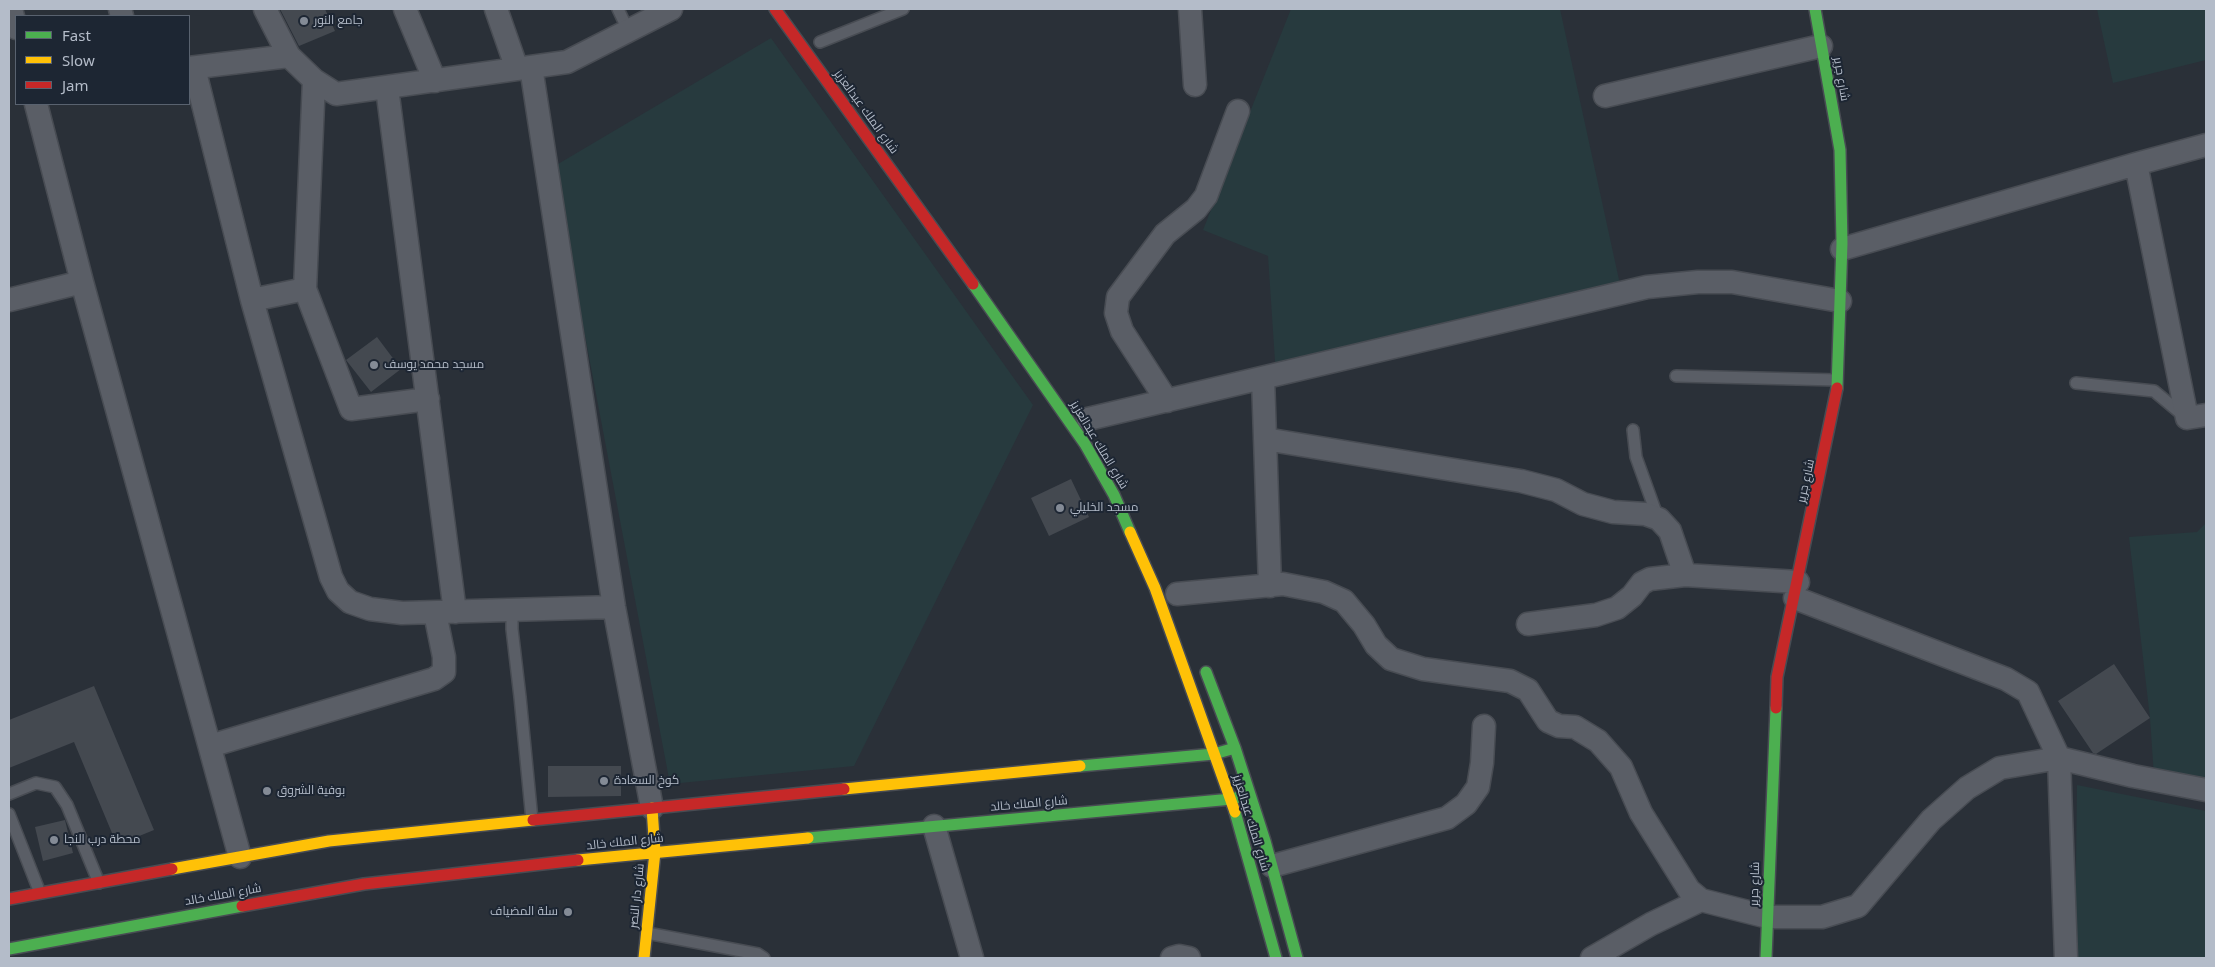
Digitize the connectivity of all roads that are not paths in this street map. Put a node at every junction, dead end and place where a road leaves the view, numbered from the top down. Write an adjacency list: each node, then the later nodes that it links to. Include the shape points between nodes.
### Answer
1 (11, 9): 11 (street)
2 (265, 9): 15 (street)
3 (405, 9): 19 (street)
4 (496, 9): 17 (street)
5 (618, 9): 12 (lane)
6 (671, 9): 12 (street)
7 (775, 9): 56 (street, شارع الملك عبدالعزيز, via 1085,444 1114,495 1155,588)
8 (903, 9): 13 (lane)
9 (1190, 9): 20 (street)
10 (1815, 9): 14 (street, شارع جرير)
11 (15, 24)
12 (628, 30): 17 (street, via 567,62)
13 (820, 42)
14 (1821, 46): 22 (street); 27 (street, شارع جرير, via 1840,150)
15 (289, 56): 16 (street); 18 (street)
16 (191, 68): 31 (street)
17 (524, 68): 19 (street); 48 (street)
18 (314, 80): 21 (street, via 336,94); 29 (street)
19 (435, 81): 21 (street)
20 (1195, 85)
21 (387, 88): 37 (street)
22 (1605, 96)
23 (36, 105): 28 (street)
24 (1238, 111): 38 (street, via 1206,196 1196,209 1165,234 1118,297 1116,314 1122,332)
25 (2206, 146): 26 (street)
26 (2136, 164): 27 (street); 39 (street)
27 (1842, 250): 32 (street, شارع جرير)
28 (82, 282): 30 (street); 54 (street)
29 (305, 289): 31 (street); 37 (street, via 352,409)
30 (9, 300)
31 (252, 300): 50 (street, via 331,577 338,591 350,602 370,609 402,613)
32 (1840, 300): 34 (street, via 1732,282 1647,287); 35 (street, شارع جرير)
33 (1676, 376): 35 (lane)
34 (1263, 378): 38 (street); 42 (street)
35 (1837, 380): 46 (street, شارع جرير, via 1832,423)
36 (2076, 383): 39 (lane, via 2154,391)
37 (428, 399): 50 (street)
38 (1167, 400): 40 (street)
39 (2197, 417)
40 (1089, 419)
41 (1634, 430): 43 (lane, via 1636,457)
42 (1265, 439): 43 (street, via 1522,481 1556,490 1583,504); 45 (street)
43 (1659, 519): 44 (street, via 1670,531)
44 (1685, 575): 46 (street); 51 (street, via 1650,579 1617,608 1596,615)
45 (1270, 586): 47 (street); 72 (street, via 1283,584 1324,592 1344,601 1376,645 1391,659 1424,670 1510,681 1528,690 1548,721 1575,728 1598,741 1621,767 1641,813 1689,890)
46 (1797, 590): 57 (street, via 2006,679 2028,692); 73 (street, شارع جرير, via 1777,677)
47 (1177, 593)
48 (614, 607): 49 (street); 62 (street)
49 (512, 611): 50 (street); 64 (lane)
50 (445, 612): 54 (street, via 444,672 434,679)
51 (1528, 624)
52 (1203, 665): 55 (street, شارع الملك عبدالعزيز)
53 (1484, 726): 68 (street, via 1478,787 1466,804 1448,818)
54 (210, 746): 67 (street)
55 (1235, 748): 56 (street); 60 (street, شارع الملك عبدالعزيز)
56 (1214, 754): 61 (street, شارع الملك عبدالعزيز); 62 (street)
57 (2059, 758): 58 (street); 73 (street, via 2000,768 1967,788 1931,820 1858,906 1822,917); 86 (street)
58 (2206, 790)
59 (9, 794): 69 (lane, via 36,783 55,787 67,805)
60 (1249, 794): 61 (street, شارع الملك خالد); 68 (street, شارع الملك عبدالعزيز)
61 (1232, 799): 65 (street, شارع الملك خالد); 82 (street, شارع الملك عبدالعزيز)
62 (652, 808): 64 (street); 66 (street, شارع دار النصر)
63 (9, 814): 70 (lane)
64 (532, 820): 67 (street, via 329,841)
65 (934, 826): 66 (street, شارع الملك خالد); 79 (street)
66 (655, 852): 74 (street, شارع دار النصر); 75 (street, شارع الملك خالد, via 364,884)
67 (240, 857): 69 (street)
68 (1272, 866): 83 (street, شارع الملك عبدالعزيز)
69 (99, 883): 70 (street)
70 (40, 893): 71 (street)
71 (9, 899)
72 (1701, 900): 73 (street); 84 (street)
73 (1768, 917): 85 (street, شارع جرير)
74 (647, 933): 77 (street, شارع دار النصر); 78 (lane, via 758,954)
75 (9, 951): 76 (street)
76 (14, 958)
77 (644, 958)
78 (764, 958)
79 (972, 958)
80 (1172, 958): 81 (street)
81 (1189, 958)
82 (1276, 958)
83 (1297, 958)
84 (1592, 958)
85 (1766, 958)
86 (2066, 958)

